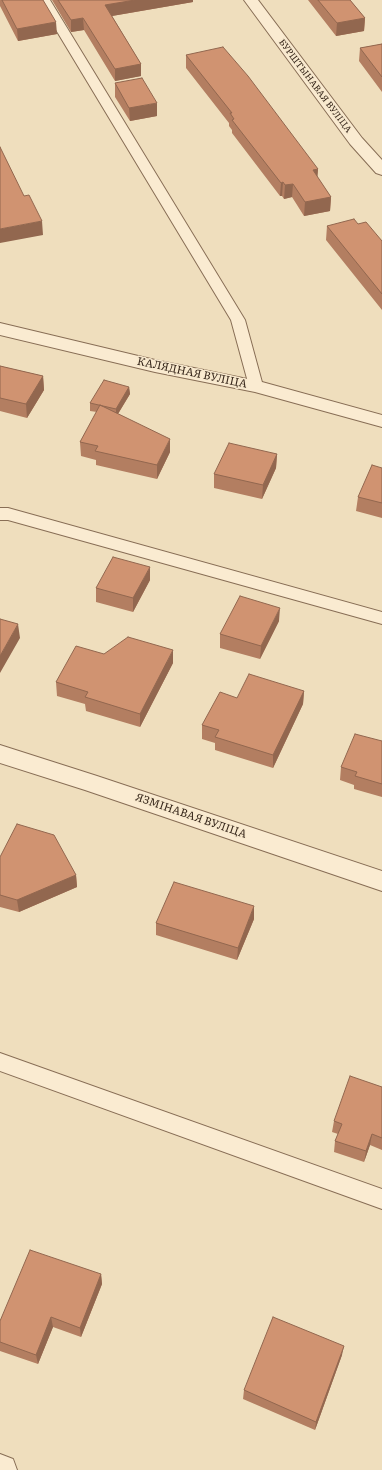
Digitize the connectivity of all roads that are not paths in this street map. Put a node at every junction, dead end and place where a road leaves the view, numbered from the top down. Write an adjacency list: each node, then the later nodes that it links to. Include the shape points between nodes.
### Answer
1 (44, 0): 5 (lane, via 238,320)
2 (251, 0): 3 (street, БУРШТЫНАВАЯ ВУЛІЦА, via 356,141)
3 (382, 170)
4 (0, 329): 5 (street, КАЛЯДНАЯ ВУЛІЦА, via 155,366)
5 (256, 386): 6 (street, КАЛЯДНАЯ ВУЛІЦА)
6 (382, 421)
7 (0, 514): 8 (lane, via 8,514)
8 (382, 618)
9 (0, 754): 10 (street, ЯЗМІНАВАЯ ВУЛІЦА)
10 (382, 881)
11 (0, 1062): 12 (lane)
12 (382, 1199)

